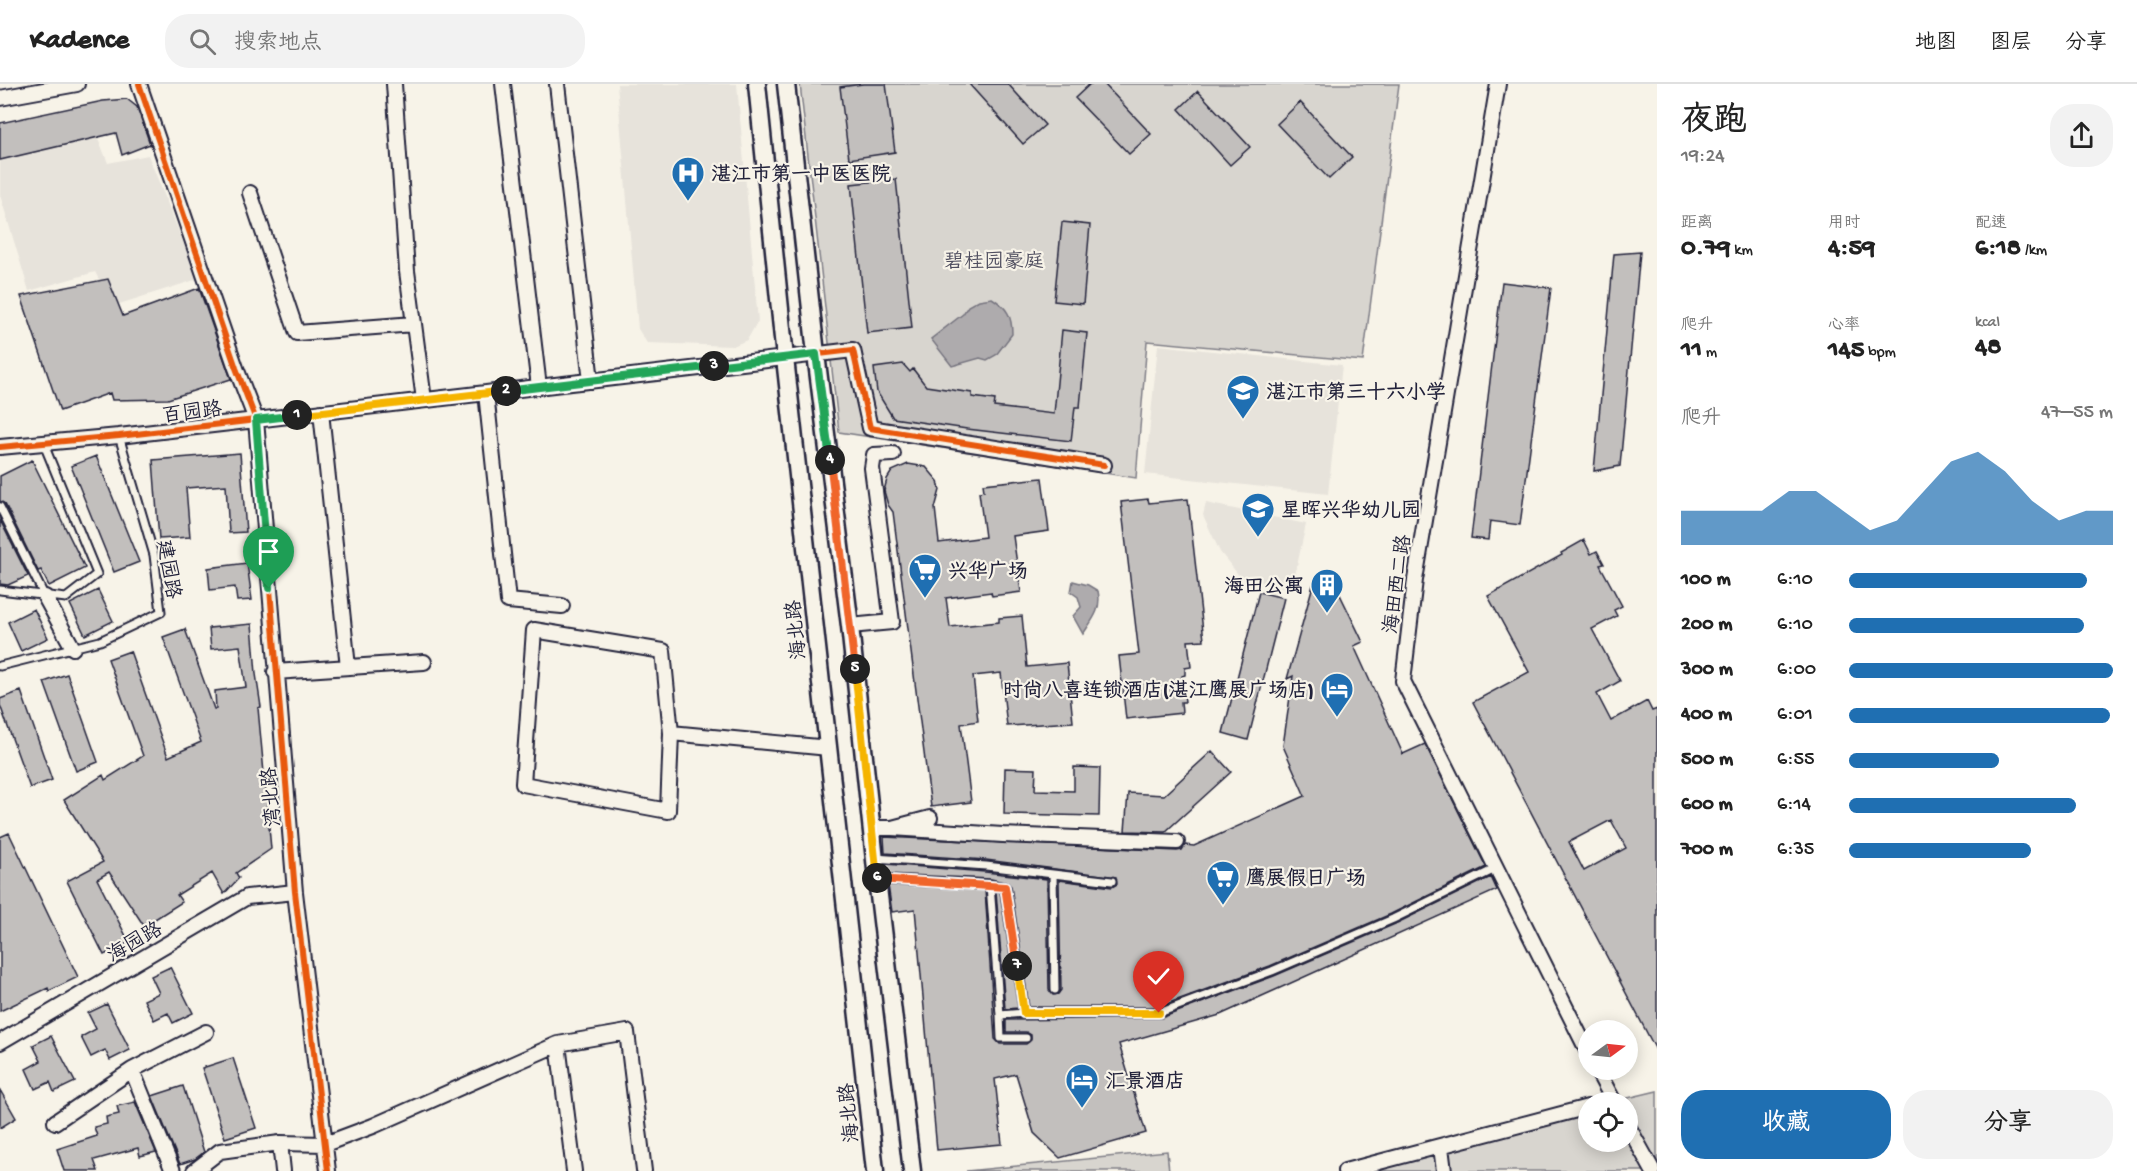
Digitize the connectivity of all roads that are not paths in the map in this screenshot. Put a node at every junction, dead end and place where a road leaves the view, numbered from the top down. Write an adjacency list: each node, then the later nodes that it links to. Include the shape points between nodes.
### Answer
1 (77, 84): 9 (street)
2 (139, 84): 20 (street, 湾北路)
3 (394, 84): 12 (street)
4 (503, 84): 16 (street)
5 (557, 84): 15 (street)
6 (757, 84): 14 (street, 海北路)
7 (786, 84): 13 (street)
8 (1498, 84): 43 (street, 海田西二路, via 1415,580 1403,681)
9 (39, 87): 10 (street)
10 (0, 99)
11 (250, 193): 12 (street, via 297,333)
12 (414, 324): 18 (street)
13 (816, 354): 14 (street, 百园路); 25 (street, 百园路, via 854,350 870,428); 30 (street)
14 (785, 358): 15 (street, 百园路); 37 (street, 海北路)
15 (591, 381): 16 (street, 百园路)
16 (539, 387): 17 (street, 百园路)
17 (486, 393): 18 (street, 百园路); 29 (street, via 508,601)
18 (424, 400): 19 (street, 百园路)
19 (321, 412): 20 (street, 百园路); 34 (street)
20 (256, 420): 21 (street, 百园路); 35 (street, 湾北路)
21 (119, 436): 22 (street, 百园路); 31 (lane, 建园路, via 154,555 161,612 99,642)
22 (43, 442): 23 (street, 百园路); 28 (lane, via 97,574 66,598)
23 (0, 447)
24 (893, 454): 30 (street, via 874,455 872,468 892,622)
25 (1104, 465)
26 (0, 507): 28 (lane)
27 (0, 590): 28 (lane)
28 (45, 597): 31 (street)
29 (562, 606)
30 (850, 626): 39 (street)
31 (73, 648): 33 (lane, 建园路)
32 (424, 662): 34 (street)
33 (0, 666)
34 (348, 667): 35 (street)
35 (275, 672): 48 (street, 湾北路)
36 (671, 733): 36 (street, via 663,651 534,630 523,784 668,811); 37 (street)
37 (829, 748): 70 (street, 海北路)
38 (930, 818): 40 (street)
39 (872, 828): 40 (street); 42 (street)
40 (892, 828): 41 (street)
41 (1177, 842)
42 (875, 858): 44 (lane); 45 (street)
43 (1497, 868): 50 (lane, via 1393,919 1272,971 1159,1013); 53 (street, 海田西二路)
44 (1053, 874): 46 (lane); 49 (lane)
45 (877, 879): 47 (lane); 71 (street)
46 (1112, 881)
47 (990, 885): 50 (lane, via 1005,887); 51 (lane)
48 (295, 892): 55 (street, 海园路, via 247,897); 61 (street, 湾北路)
49 (1055, 990)
50 (1024, 1013): 51 (lane)
51 (1000, 1015): 54 (lane, via 1001,1038)
52 (206, 1032): 57 (street)
53 (1578, 1032)
54 (1026, 1038)
55 (0, 1042)
56 (558, 1044): 61 (street); 68 (street); 69 (street, via 627,1032)
57 (132, 1070): 59 (street); 64 (street)
58 (1578, 1110): 63 (street)
59 (55, 1122)
60 (280, 1143): 61 (street); 65 (street, via 220,1151); 66 (street)
61 (325, 1144): 67 (street, 湾北路)
62 (1638, 1144): 74 (street)
63 (1441, 1147): 72 (street); 73 (street)
64 (173, 1171)
65 (194, 1171)
66 (283, 1171)
67 (328, 1171)
68 (574, 1171)
69 (644, 1171)
70 (875, 1171)
71 (912, 1171)
72 (1345, 1171)
73 (1444, 1171)
74 (1653, 1171)

